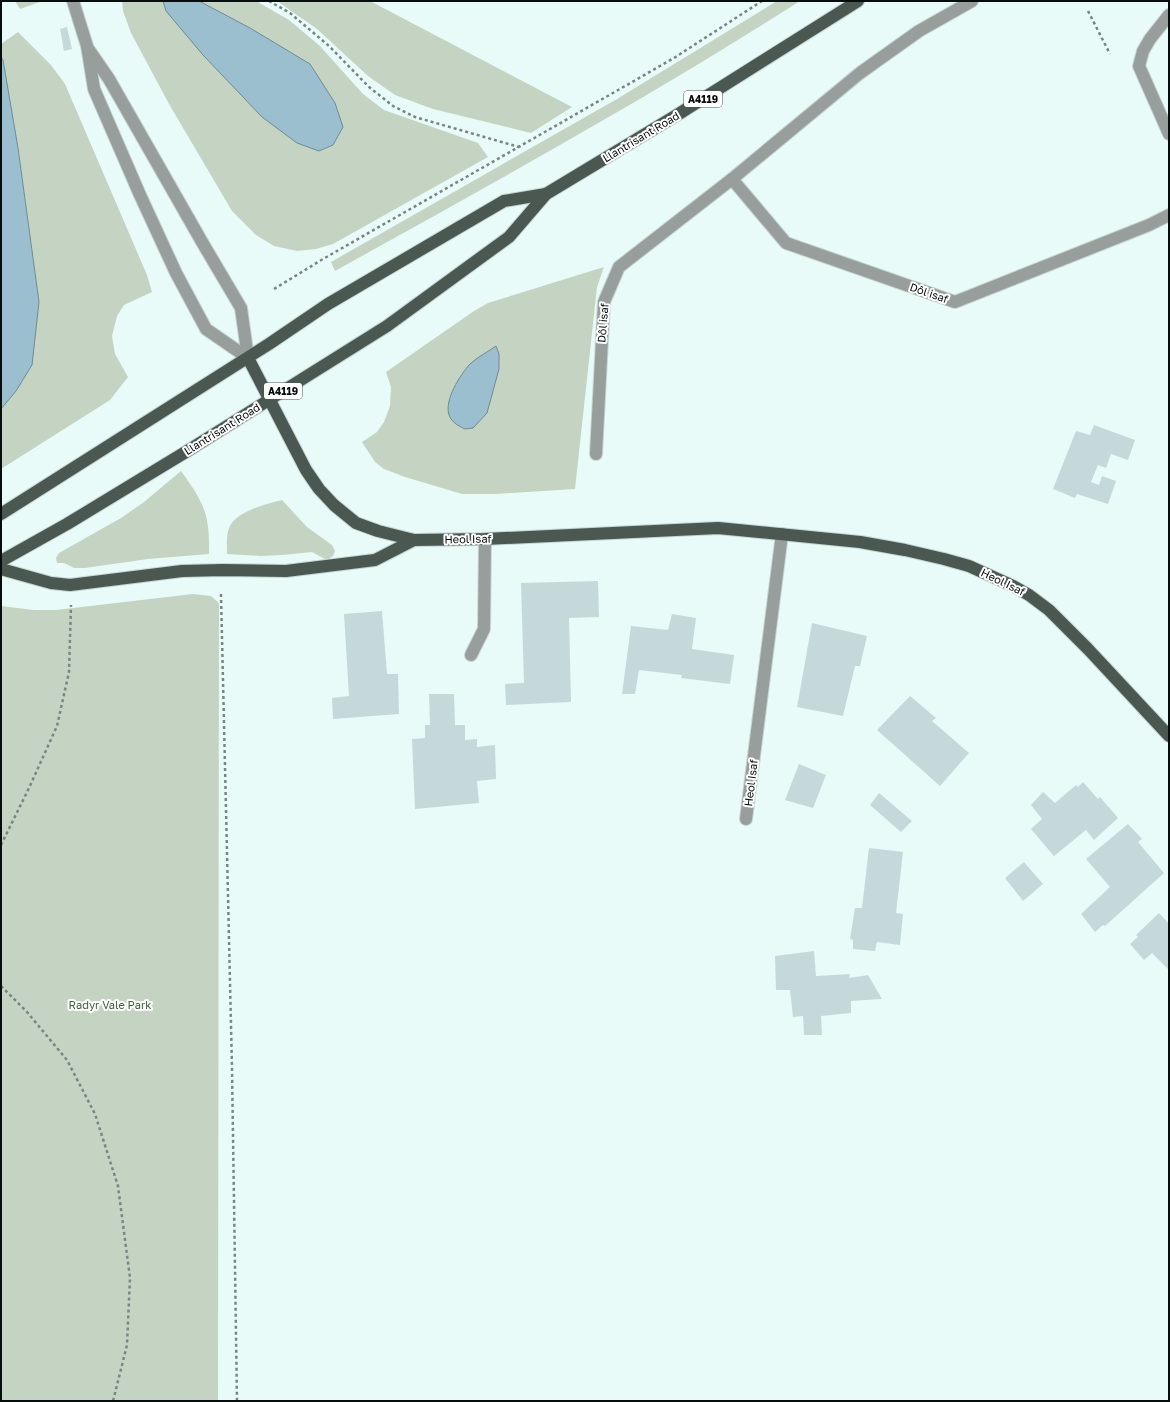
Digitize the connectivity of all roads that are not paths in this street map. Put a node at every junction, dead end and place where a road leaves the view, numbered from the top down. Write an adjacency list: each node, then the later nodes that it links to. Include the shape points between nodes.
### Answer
1 (73, 1): 5 (street)
2 (858, 1): 8 (main road, Llantrisant Road / A4119, via 677,116)
3 (972, 1): 7 (street, Dôl isaf, via 919,31 860,73)
4 (1169, 15): 6 (street, via 1146,45 1139,66)
5 (86, 46): 10 (street, via 109,79 241,308); 10 (street, via 94,89 176,273 206,329)
6 (1168, 127)
7 (732, 179): 9 (street, Dôl isaf, via 786,243 955,302); 12 (street, Dôl isaf, via 619,267 604,302)
8 (546, 194): 10 (main road, Llantrisant Road / A4119, via 504,202 328,304); 11 (main road, Llantrisant Road / A4119, via 509,237 387,326)
9 (1169, 215)
10 (248, 358): 11 (main road, Heol Isaf); 13 (main road, Llantrisant Road / A4119)
11 (269, 400): 16 (main road, Heol Isaf, via 306,470 334,506 356,523); 17 (main road, Llantrisant Road / A4119)
12 (596, 454)
13 (1, 514)
14 (782, 534): 15 (main road, Heol Isaf, via 718,528); 20 (main road, Heol Isaf, via 860,542 913,552 969,566 1013,586 1049,610 1070,630); 21 (street, Heol Isaf)
15 (485, 539): 16 (main road, Heol Isaf); 19 (street, via 484,629)
16 (414, 540): 18 (main road, via 376,560 286,571 182,572 70,585 51,583)
17 (1, 562)
18 (1, 569)
19 (471, 655)
20 (1169, 736)
21 (746, 819)

